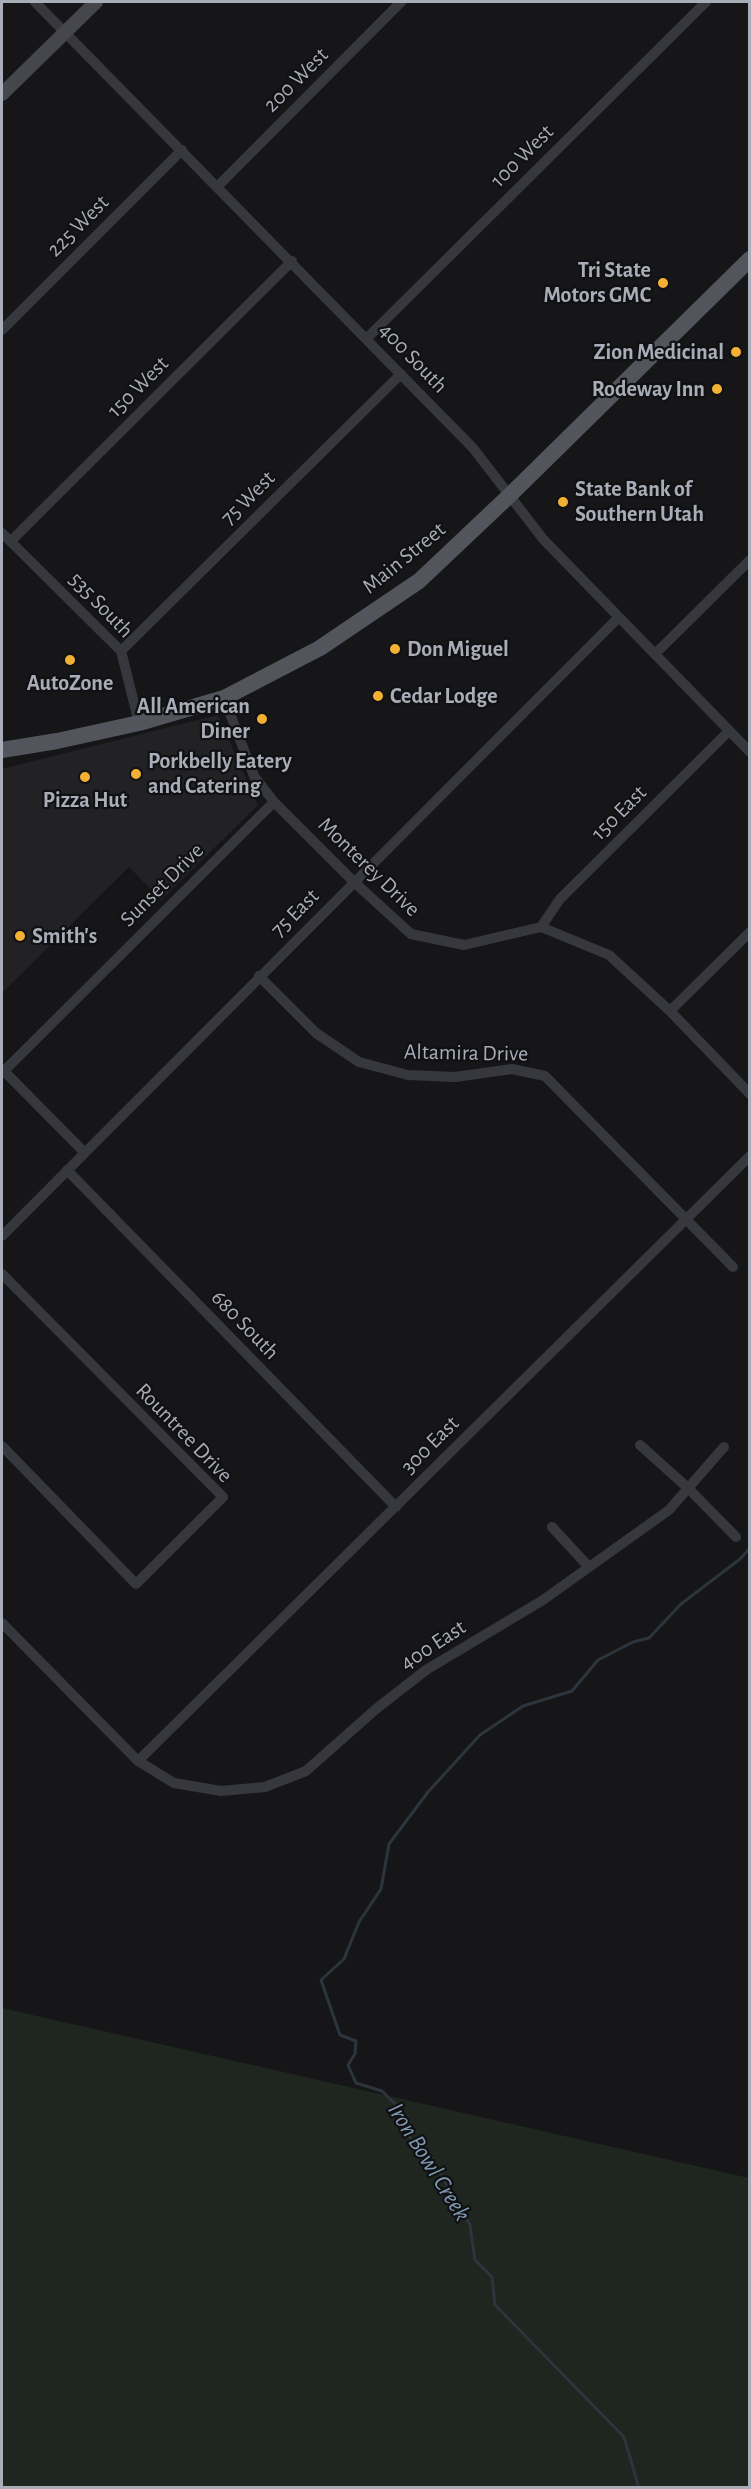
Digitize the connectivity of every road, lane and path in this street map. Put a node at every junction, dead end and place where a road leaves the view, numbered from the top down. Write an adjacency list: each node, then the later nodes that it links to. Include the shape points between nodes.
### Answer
1 (35, 2): 5 (street, 400 South)
2 (96, 2): 5 (street)
3 (401, 2): 8 (street, 200 West)
4 (706, 2): 12 (street, 100 West)
5 (65, 32): 6 (street); 7 (street, 400 South)
6 (2, 94)
7 (182, 150): 8 (street, 400 South); 11 (street, 225 West)
8 (218, 186): 10 (street, 400 South)
9 (750, 259): 14 (main road, Main Street)
10 (292, 261): 12 (street, 400 South); 16 (street, 150 West)
11 (2, 330)
12 (367, 338): 13 (street, 400 South)
13 (401, 374): 14 (street, 400 South, via 473,448); 19 (street, 75 West)
14 (510, 495): 18 (street, 400 South, via 543,538); 21 (main road, Main Street, via 419,581 320,648)
15 (2, 533): 16 (street, 535 South)
16 (11, 541): 19 (street, 535 South)
17 (750, 560): 20 (street)
18 (618, 618): 20 (street, 400 South); 27 (street, 75 East)
19 (121, 651): 22 (street, 535 South)
20 (655, 654): 23 (street, 400 South)
21 (224, 698): 22 (main road, Main Street); 26 (street, Monterey Drive, via 254,776)
22 (139, 723): 24 (main road, Main Street)
23 (729, 731): 25 (street, 400 South); 28 (street, 150 East, via 560,899)
24 (2, 750)
25 (750, 752)
26 (274, 802): 27 (street, Monterey Drive); 32 (street, Sunset Drive)
27 (354, 882): 28 (street, Monterey Drive, via 411,934 464,945); 30 (street, 75 East)
28 (541, 927): 31 (street, via 609,955)
29 (750, 932): 31 (street)
30 (259, 976): 34 (street, 75 East); 37 (street, Altamira Drive, via 316,1034 359,1062 408,1076 455,1077 512,1070 545,1076)
31 (670, 1011): 33 (street)
32 (3, 1072): 34 (street)
33 (750, 1094)
34 (84, 1152): 36 (street, 75 East)
35 (750, 1156): 37 (street, 300 East)
36 (67, 1170): 38 (street, 75 East); 45 (street, 680 South)
37 (686, 1218): 39 (street, Altamira Drive); 45 (street, 300 East)
38 (2, 1236)
39 (733, 1267)
40 (2, 1274): 42 (street, Rountree Drive, via 223,1497 136,1584)
41 (640, 1445): 44 (street)
42 (2, 1446)
43 (724, 1447): 44 (street, 400 East)
44 (688, 1488): 47 (street); 48 (street, 400 East, via 669,1510)
45 (396, 1507): 50 (street, 300 East)
46 (552, 1527): 48 (street)
47 (736, 1537)
48 (588, 1566): 50 (street, 400 East, via 543,1600 426,1670 306,1771 265,1787 221,1791 174,1783)
49 (2, 1623): 50 (street, 400 East)
50 (138, 1761)

